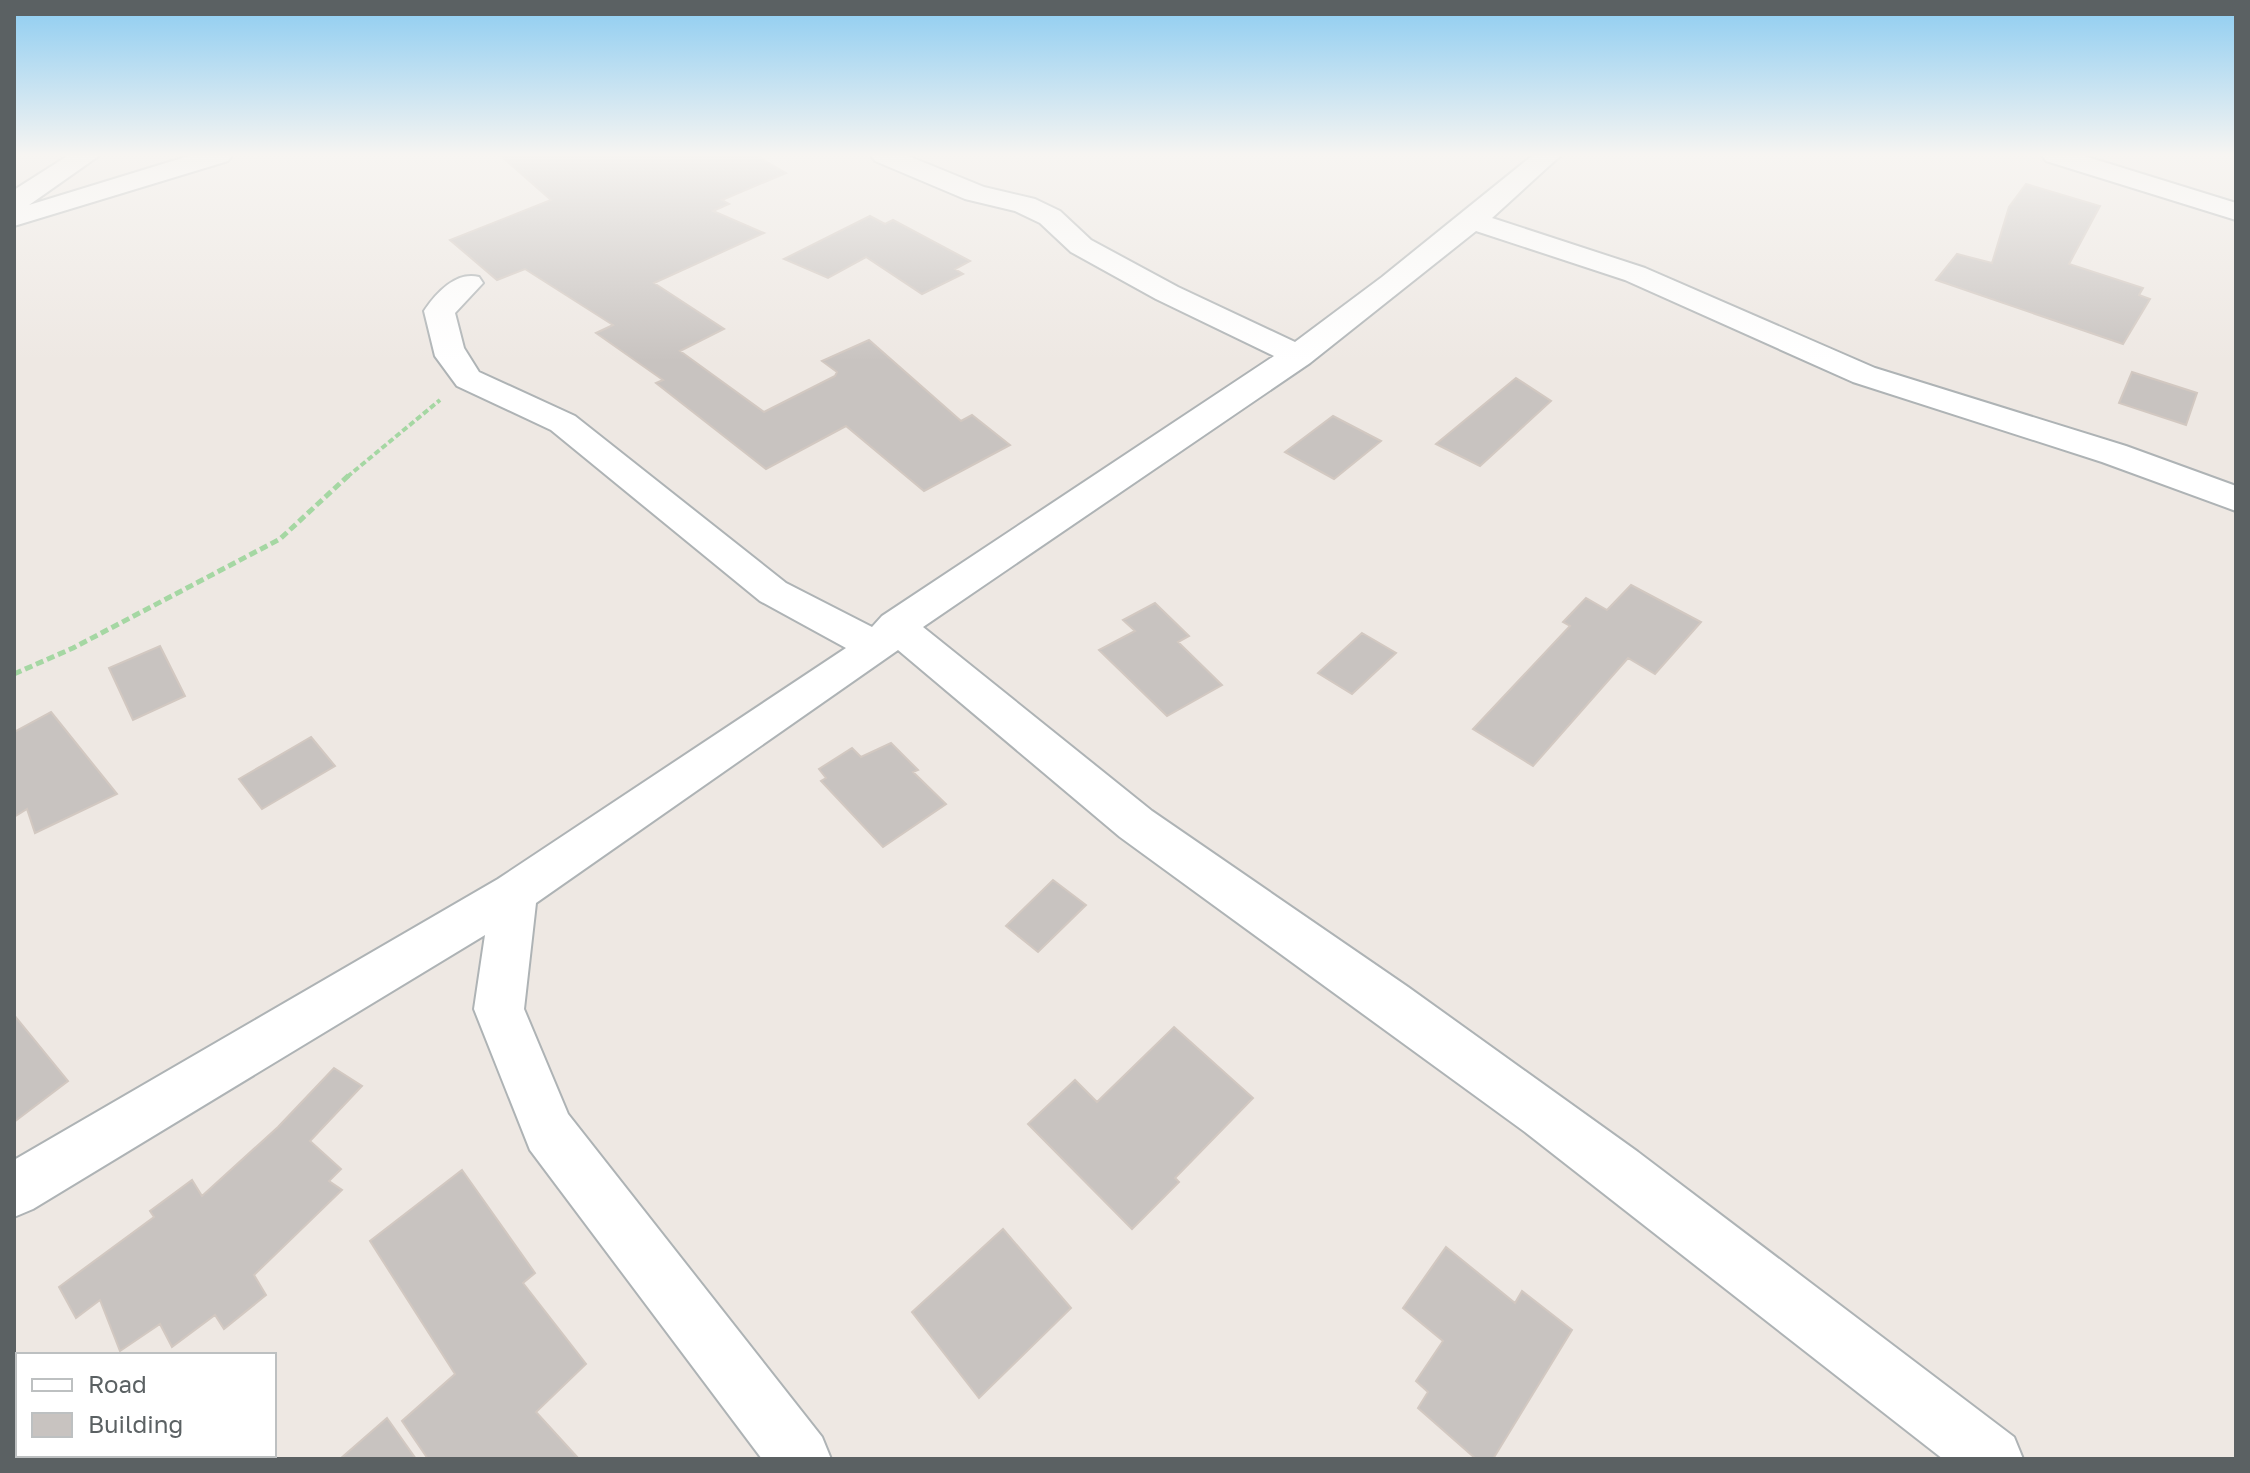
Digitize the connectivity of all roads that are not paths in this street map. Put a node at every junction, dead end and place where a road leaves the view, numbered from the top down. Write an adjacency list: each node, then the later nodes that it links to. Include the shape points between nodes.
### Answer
1 (1057, 224): 5 (street, via 1081,246 1130,273)
2 (1470, 224): 5 (street)
3 (1482, 224): 6 (street, via 1635,274 1864,375 2114,454)
4 (468, 283): 7 (street, via 439,311 446,346 468,379 563,423 773,592)
5 (1299, 356): 7 (street)
6 (2236, 499)
7 (886, 637): 8 (street); 11 (street, via 1140,827 1532,1106 1865,1356)
8 (514, 893): 9 (street); 10 (street, via 499,1009 549,1132)
9 (14, 1190)
10 (800, 1459)
11 (1992, 1459)

